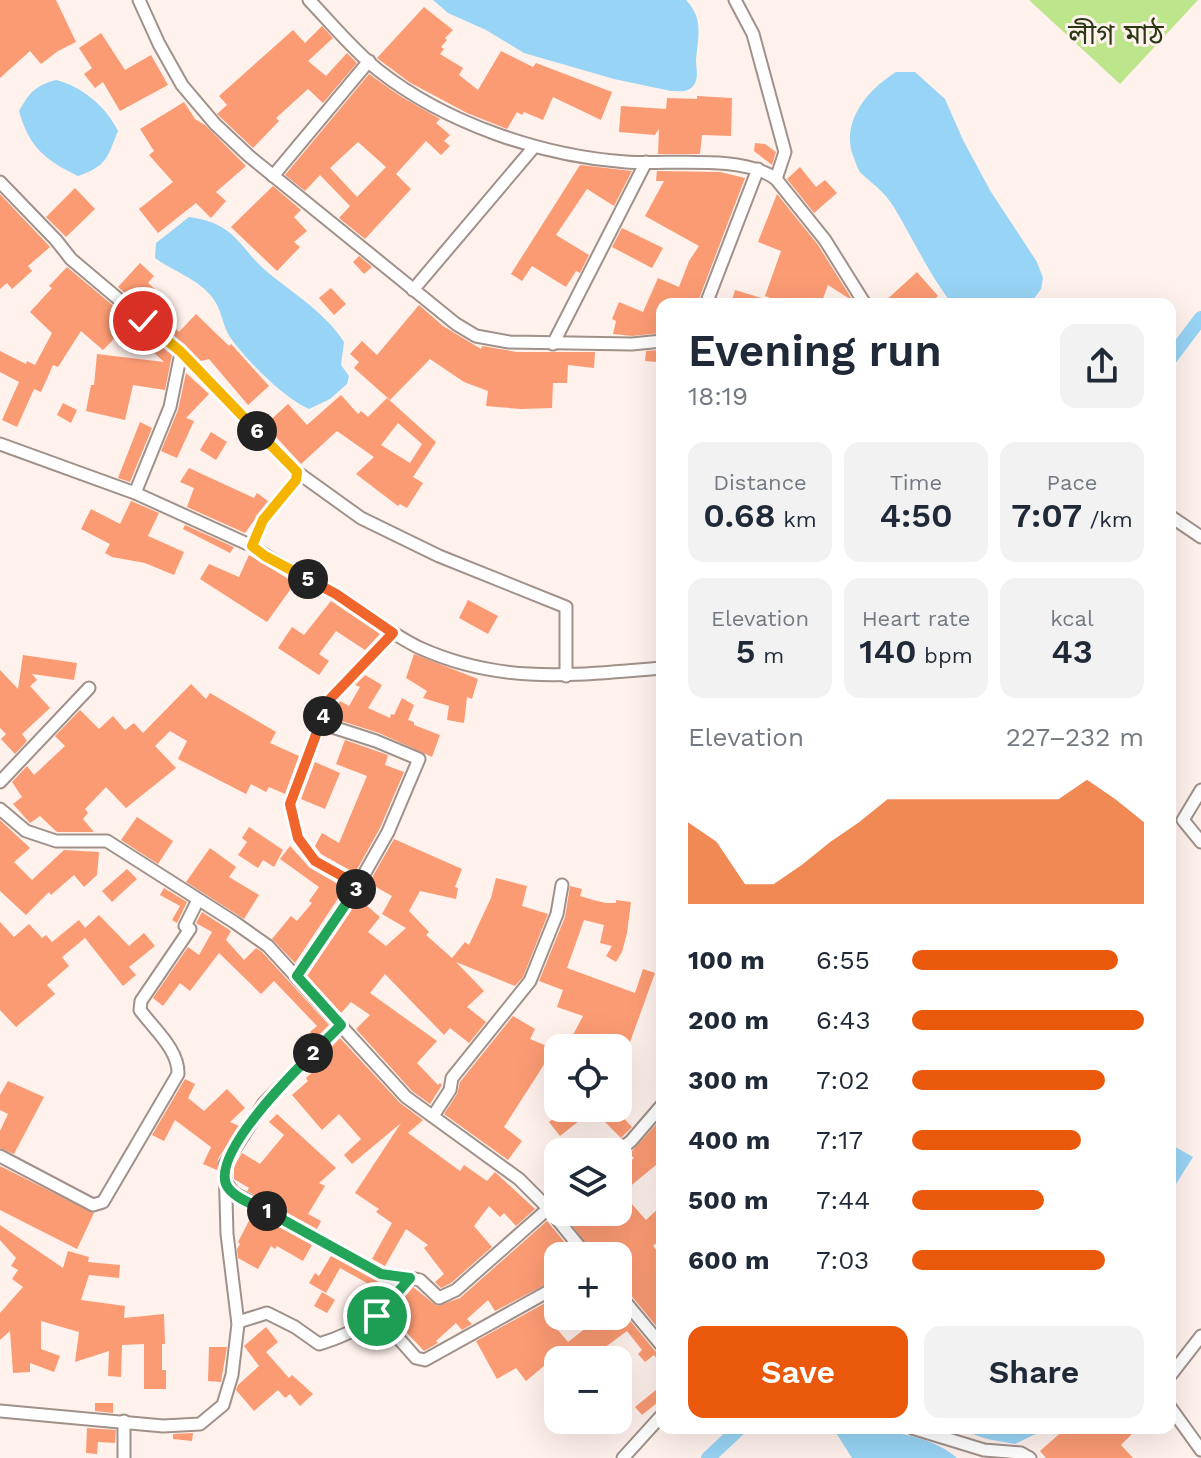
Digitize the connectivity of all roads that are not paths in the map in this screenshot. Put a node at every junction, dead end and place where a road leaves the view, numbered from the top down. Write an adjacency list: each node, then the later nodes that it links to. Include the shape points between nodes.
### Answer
1 (139, 0): 8 (street, via 182,85 215,124)
2 (309, 0): 4 (street)
3 (735, 0): 9 (street, via 753,34 785,152)
4 (369, 61): 5 (street, via 415,94); 8 (street)
5 (534, 147): 6 (street); 11 (street)
6 (646, 162): 7 (street); 15 (street)
7 (758, 169): 9 (street); 12 (street)
8 (273, 176): 11 (street)
9 (776, 179): 13 (street, via 825,240)
10 (0, 183): 16 (street, via 71,259)
11 (413, 290): 15 (street, via 476,336)
12 (708, 298)
13 (861, 298)
14 (656, 342): 15 (street)
15 (553, 344)
16 (181, 353): 18 (street); 19 (street, via 170,407)
17 (0, 444): 19 (street)
18 (297, 472): 22 (street, via 263,520); 25 (street, via 374,524 566,607)
19 (135, 493): 22 (street)
20 (1176, 520): 21 (street)
21 (1201, 537)
22 (252, 546): 23 (street)
23 (393, 633): 25 (street, via 489,671); 27 (street, via 330,699)
24 (656, 668): 25 (street)
25 (566, 676)
26 (89, 688): 28 (street)
27 (320, 723): 32 (street, via 290,804 298,838 315,861); 32 (street, via 419,759)
28 (0, 782)
29 (1201, 790): 31 (street, via 1183,820)
30 (0, 809): 34 (street, via 26,831 56,841 107,841)
31 (1201, 842)
32 (358, 885): 35 (street)
33 (562, 885): 38 (street, via 557,914 530,981 452,1078)
34 (198, 900): 35 (street, via 268,946); 40 (street, via 185,926 190,929 141,1001 140,1010 174,1053 178,1074 103,1202 93,1205)
35 (297, 976): 36 (street)
36 (341, 1025): 38 (street, via 406,1097); 41 (street, via 264,1103 225,1164)
37 (656, 1112): 39 (street)
38 (433, 1116): 42 (street, via 519,1179)
39 (632, 1140)
40 (0, 1156)
41 (226, 1183): 46 (street, via 234,1193 381,1274); 50 (street)
42 (544, 1204)
43 (544, 1212): 46 (street, via 456,1290 439,1298 420,1280)
44 (563, 1226): 45 (street)
45 (576, 1242)
46 (410, 1278): 49 (street)
47 (544, 1294): 49 (street, via 425,1360 416,1358)
48 (632, 1310): 52 (street)
49 (378, 1315): 50 (street, via 348,1336 319,1344 267,1313)
50 (238, 1322): 56 (street, via 223,1405 200,1424)
51 (1201, 1336): 53 (street)
52 (656, 1339)
53 (1176, 1368)
54 (0, 1411): 56 (street)
55 (1176, 1415): 59 (street)
56 (124, 1421): 60 (street)
57 (656, 1422): 61 (street)
58 (932, 1434): 62 (street)
59 (1201, 1450)
60 (124, 1458)
61 (623, 1458)
62 (1030, 1458)

